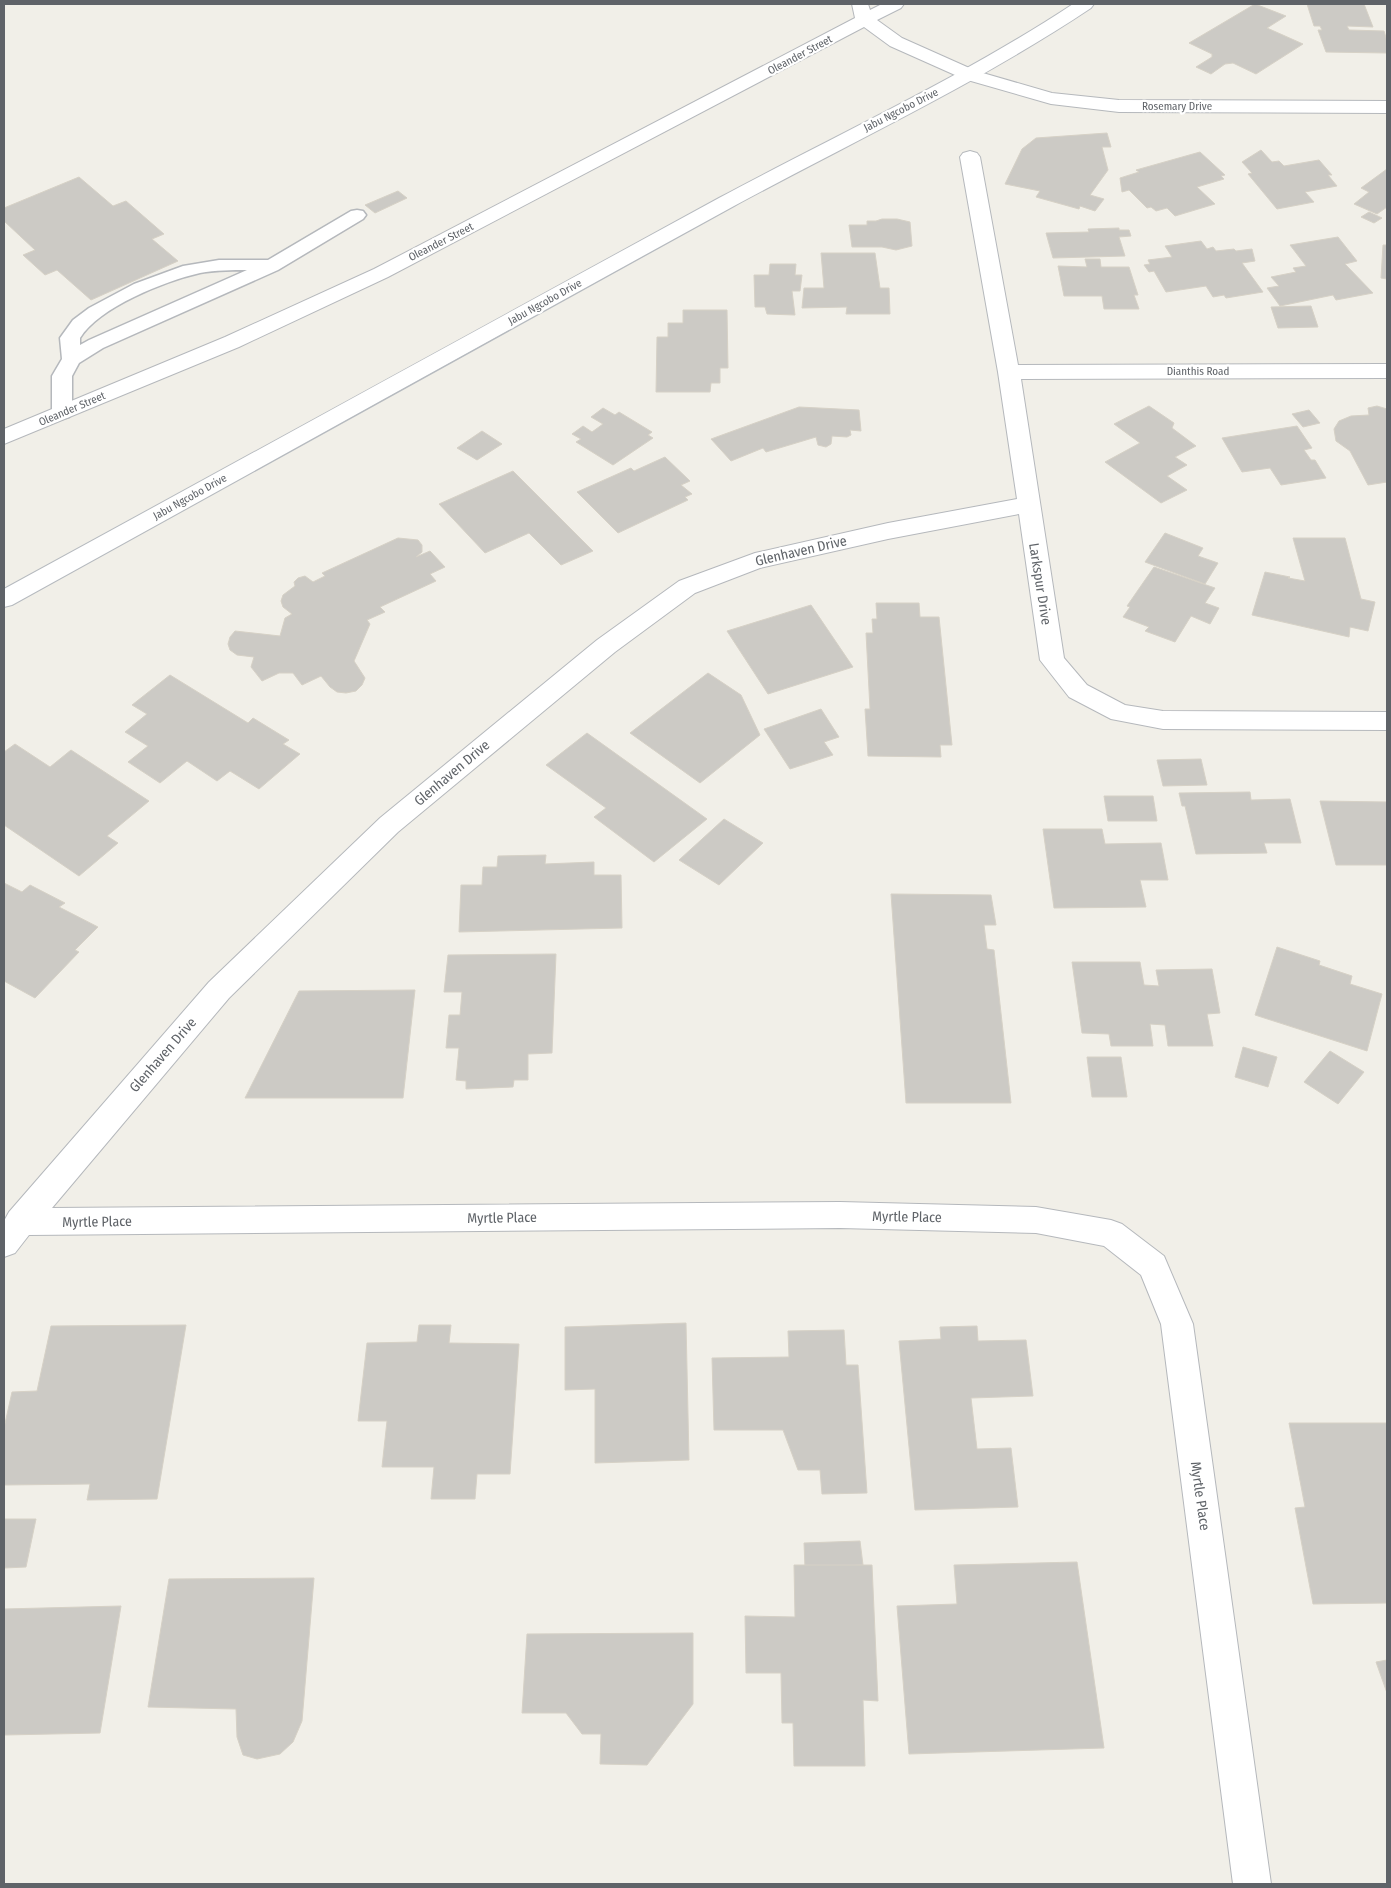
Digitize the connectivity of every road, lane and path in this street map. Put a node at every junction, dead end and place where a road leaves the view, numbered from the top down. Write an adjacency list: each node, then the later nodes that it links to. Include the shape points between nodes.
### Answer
1 (895, 4): 3 (street, Oleander Street)
2 (1085, 4): 4 (street, Jabu Ngcobo Drive)
3 (862, 12): 4 (street, Rosemary Drive, via 896,42); 12 (street, Oleander Street, via 381,273 232,342)
4 (970, 75): 5 (street, Rosemary Drive, via 1051,98 1119,106); 15 (street, Jabu Ngcobo Drive, via 779,174)
5 (1387, 107)
6 (970, 157): 11 (street, Larkspur Drive)
7 (357, 215): 8 (lane)
8 (271, 266): 9 (lane, via 96,344); 9 (lane, via 232,264 201,268 114,300 82,321 70,338)
9 (72, 359): 12 (lane, via 62,376)
10 (1387, 371): 11 (street, Dianthis Road)
11 (1009, 372): 14 (street, Larkspur Drive)
12 (62, 413): 13 (street, Oleander Street)
13 (4, 437)
14 (1028, 505): 16 (street, Larkspur Drive, via 1052,660 1078,691 1120,713 1163,720); 17 (street, Glenhaven Drive, via 888,531 755,561 687,587 606,646 389,825 219,990)
15 (4, 599)
16 (1387, 721)
17 (12, 1233): 18 (street, Myrtle Place, via 840,1215 1036,1220 1111,1234 1153,1266 1177,1324)
18 (1252, 1884)

